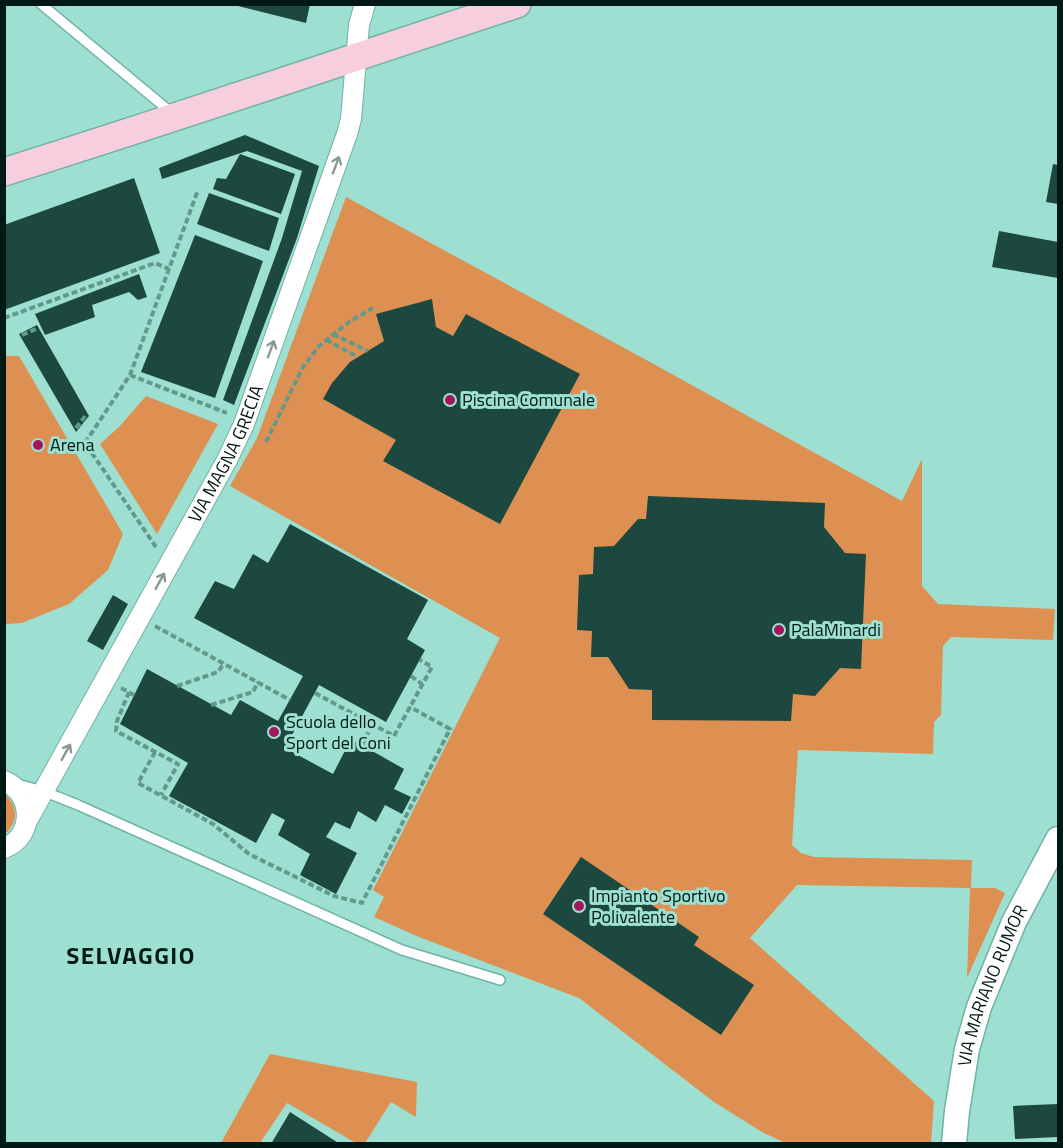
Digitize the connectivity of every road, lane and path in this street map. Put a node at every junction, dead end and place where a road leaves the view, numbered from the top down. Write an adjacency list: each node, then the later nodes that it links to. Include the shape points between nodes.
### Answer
1 (41, 4): 5 (lane)
2 (365, 4): 4 (street, VIA MAGNA GRECIA)
3 (517, 4): 4 (main road)
4 (356, 57): 5 (main road); 41 (street, VIA MAGNA GRECIA, one-way to 4, via 244,424 347,134)
5 (178, 117): 6 (main road)
6 (4, 172)
7 (198, 190): 8 (path)
8 (169, 269): 10 (path, via 155,262); 17 (path)
9 (373, 308): 12 (path)
10 (4, 318)
11 (36, 328): 13 (path)
12 (333, 334): 14 (path); 15 (path)
13 (22, 335)
14 (326, 340): 16 (path); 21 (path, via 303,367)
15 (368, 351)
16 (358, 357)
17 (130, 375): 19 (path); 22 (path, via 85,443)
18 (86, 415): 20 (path)
19 (230, 415)
20 (75, 428)
21 (266, 442)
22 (158, 550)
23 (154, 625): 25 (path)
24 (420, 660): 28 (path, via 432,667)
25 (224, 663): 27 (path); 29 (path, via 218,672)
26 (411, 676): 28 (path)
27 (258, 682): 34 (path); 35 (path, via 253,692)
28 (422, 684): 36 (path)
29 (177, 686)
30 (120, 688): 31 (path)
31 (129, 692): 33 (path); 39 (path, via 117,731)
32 (315, 693): 37 (path)
33 (134, 695)
34 (290, 700)
35 (211, 705)
36 (410, 707): 37 (path, via 394,736); 42 (path, via 450,729 362,903 334,896 249,854 213,824)
37 (372, 725): 38 (path)
38 (362, 746)
39 (155, 752): 42 (path, via 138,783); 42 (path, via 178,764)
40 (6, 781): 41 (lane); 43 (street, via 24,798)
41 (43, 791): 43 (street, VIA MAGNA GRECIA); 46 (lane, via 402,950)
42 (161, 795)
43 (27, 821): 45 (street, VIA MAGNA GRECIA, via 18,840)
44 (1059, 839): 47 (street, VIA MARIANO RUMOR, via 1014,922 979,1007 967,1049)
45 (6, 851)
46 (500, 980)
47 (954, 1143)

